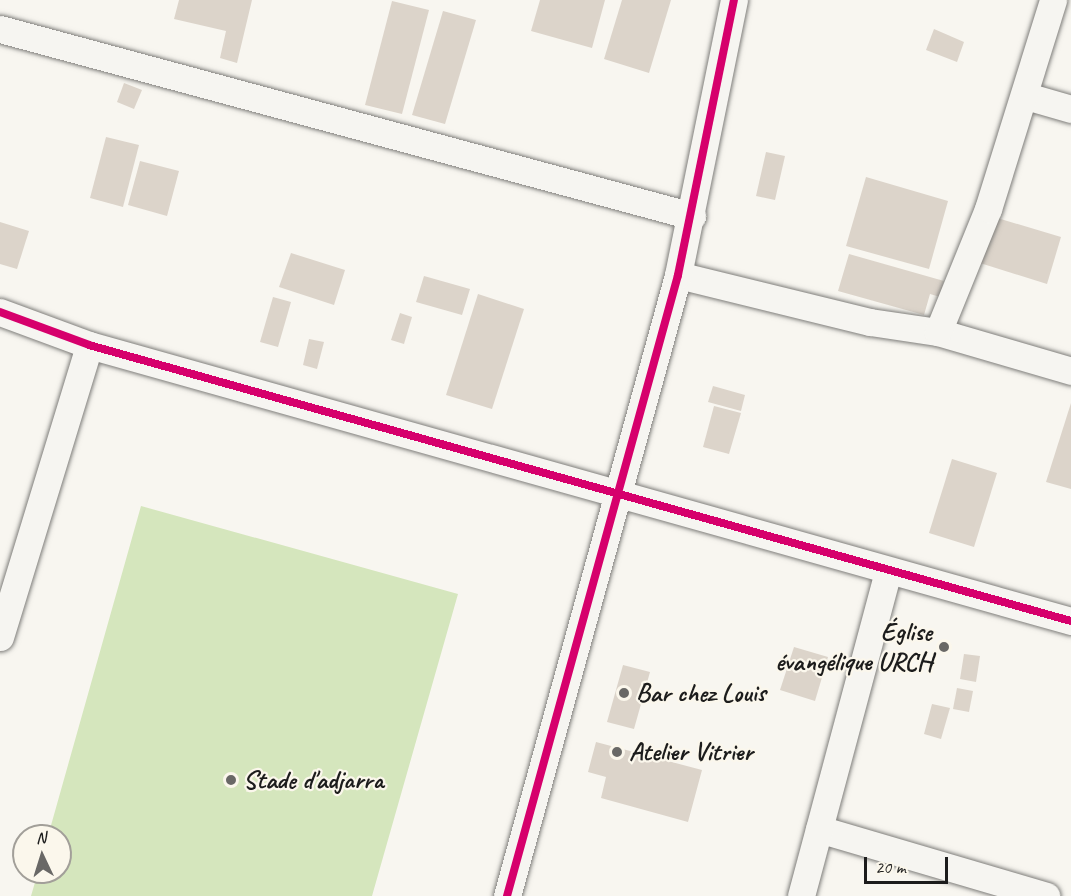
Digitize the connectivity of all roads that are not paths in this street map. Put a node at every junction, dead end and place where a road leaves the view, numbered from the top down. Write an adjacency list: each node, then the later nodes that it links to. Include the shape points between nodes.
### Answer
1 (734, 0): 6 (street)
2 (1053, 0): 4 (street)
3 (0, 29): 6 (street)
4 (1026, 96): 5 (street); 9 (street, via 988,209)
5 (1071, 109)
6 (692, 216): 7 (street)
7 (678, 275): 9 (street, via 870,321); 12 (street)
8 (0, 312): 10 (street)
9 (938, 332): 11 (street)
10 (89, 345): 12 (street); 15 (street)
11 (1071, 371)
12 (617, 492): 13 (street); 17 (street)
13 (888, 572): 14 (street); 16 (street)
14 (1071, 621)
15 (2, 622)
16 (819, 829): 18 (street); 19 (street)
17 (507, 896)
18 (801, 896)
19 (1046, 896)

